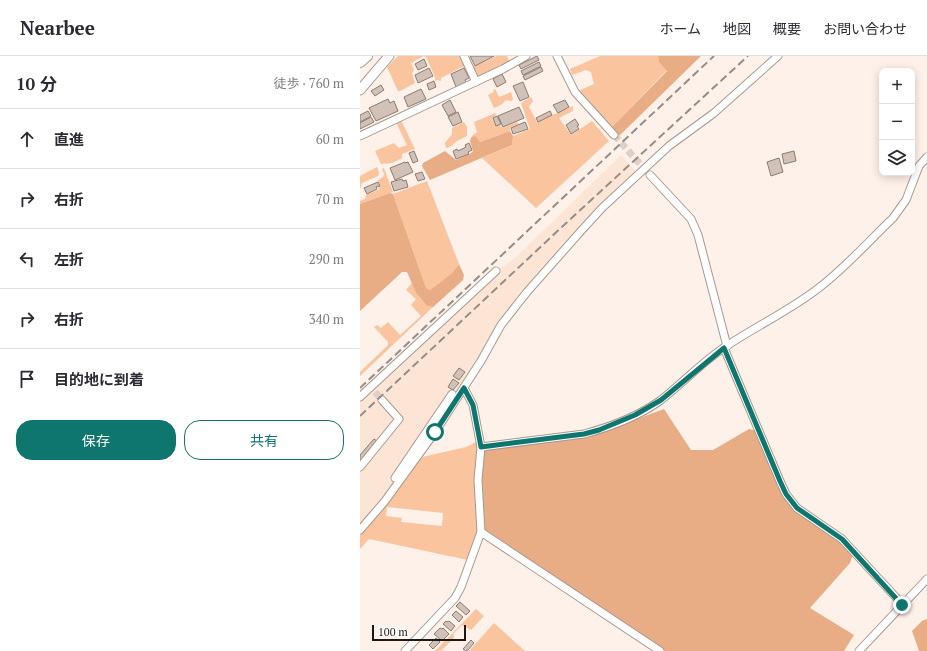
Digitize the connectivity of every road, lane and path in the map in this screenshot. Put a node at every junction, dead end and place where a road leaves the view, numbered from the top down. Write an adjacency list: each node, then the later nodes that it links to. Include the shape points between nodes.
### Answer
1 (367, 56): 7 (highway)
2 (389, 56): 9 (main road)
3 (464, 56): 8 (street)
4 (526, 56): 8 (street)
5 (557, 56): 11 (street, via 575,92)
6 (778, 56): 16 (street, via 714,113 669,146 602,208 500,325)
7 (360, 62)
8 (476, 82): 10 (street)
9 (360, 90)
10 (360, 136)
11 (614, 136)
12 (927, 156): 15 (street, via 919,166 906,200 896,215 835,274 804,298)
13 (650, 175): 15 (street, via 691,220 698,235)
14 (496, 271): 18 (street, via 373,389)
15 (725, 347): 20 (street, via 661,400 635,415 606,427 584,434); 26 (street, via 786,494 797,508 842,539)
16 (464, 388): 20 (street, via 473,405); 23 (street, via 435,432)
17 (452, 394): 22 (street, via 382,497)
18 (360, 398)
19 (382, 400): 21 (street, via 399,419)
20 (481, 447): 24 (street, via 478,480)
21 (360, 467)
22 (360, 522)
23 (360, 530)
24 (481, 532): 27 (street, via 455,598); 28 (street)
25 (927, 579): 26 (street)
26 (902, 605): 29 (street)
27 (405, 651)
28 (660, 651)
29 (859, 651)

